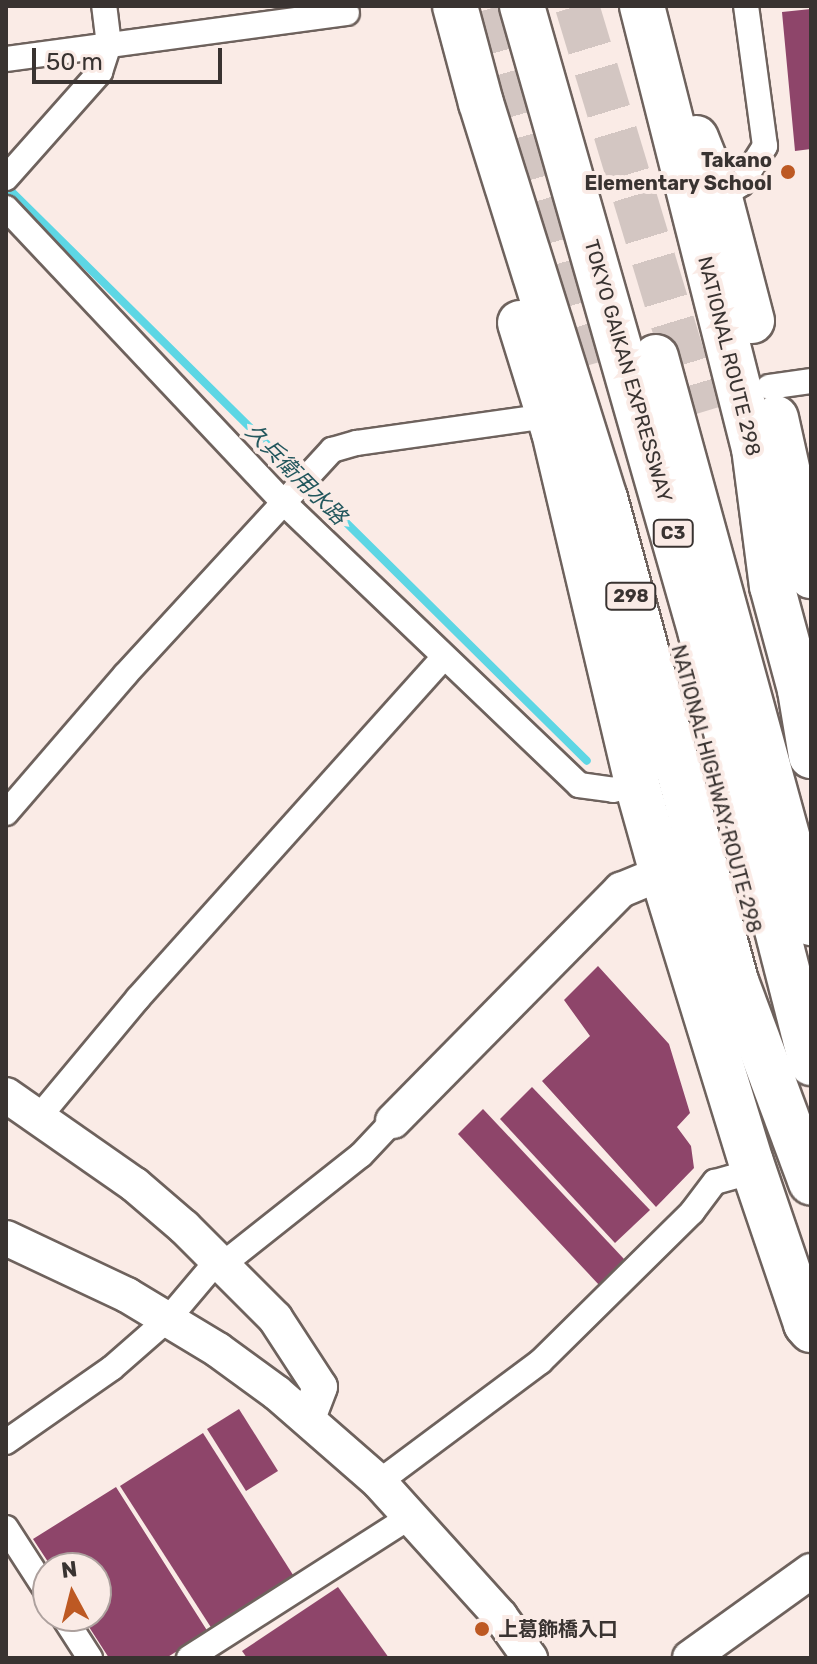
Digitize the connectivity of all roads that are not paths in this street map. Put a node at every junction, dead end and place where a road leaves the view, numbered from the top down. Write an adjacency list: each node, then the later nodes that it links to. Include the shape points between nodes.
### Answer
1 (104, 6): 10 (street)
2 (455, 6): 14 (highway, 298)
3 (477, 6): 21 (highway, via 581,364)
4 (522, 6): 31 (highway, TOKYO GAIKAN EXPRESSWAY / C3, via 701,634)
5 (552, 6): 30 (highway, TOKYO GAIKAN EXPRESSWAY / C3, via 654,347)
6 (610, 6): 18 (highway, via 649,133)
7 (642, 6): 12 (highway, NATIONAL ROUTE 298)
8 (746, 6): 15 (street, via 765,146 741,184)
9 (347, 13): 10 (street)
10 (109, 45): 11 (street); 13 (street, via 100,72)
11 (6, 59)
12 (658, 60): 15 (highway); 23 (highway, NATIONAL ROUTE 298, via 681,169)
13 (11, 173)
14 (503, 175): 19 (highway, via 488,197 490,212); 21 (highway, 298)
15 (720, 198): 17 (highway)
16 (6, 208): 22 (street)
17 (790, 384): 23 (highway)
18 (706, 401): 23 (highway); 28 (highway)
19 (547, 416): 22 (street, via 332,450); 26 (highway, via 575,513)
20 (621, 434): 35 (highway, NATIONAL HIGHWAY ROUTE 298 / 298)
21 (605, 498): 37 (highway, 298, via 736,981)
22 (282, 501): 24 (street); 27 (street)
23 (791, 581): 25 (highway, NATIONAL ROUTE 298)
24 (443, 658): 26 (street, via 579,785 613,790); 33 (street, via 138,998)
25 (811, 756)
26 (637, 784): 29 (highway)
27 (6, 813)
28 (811, 819)
29 (662, 873): 34 (street, via 621,890); 36 (highway)
30 (811, 923)
31 (811, 1063)
32 (6, 1095): 33 (street)
33 (39, 1117): 39 (street, via 135,1185)
34 (393, 1121): 39 (street, via 361,1155)
35 (811, 1143)
36 (754, 1171): 41 (highway); 44 (street, via 715,1182 692,1212 540,1362)
37 (811, 1183)
38 (6, 1238): 40 (street)
39 (219, 1263): 40 (street); 42 (street, via 275,1318 320,1387)
40 (168, 1319): 42 (street); 43 (street, via 112,1368)
41 (811, 1330)
42 (308, 1419): 44 (street)
43 (6, 1442)
44 (379, 1482): 45 (street)
45 (411, 1516): 51 (street); 52 (street)
46 (6, 1528): 47 (street)
47 (32, 1568)
48 (811, 1571): 53 (street)
49 (73, 1632): 50 (street)
50 (90, 1658)
51 (189, 1658)
52 (530, 1658)
53 (690, 1658)

